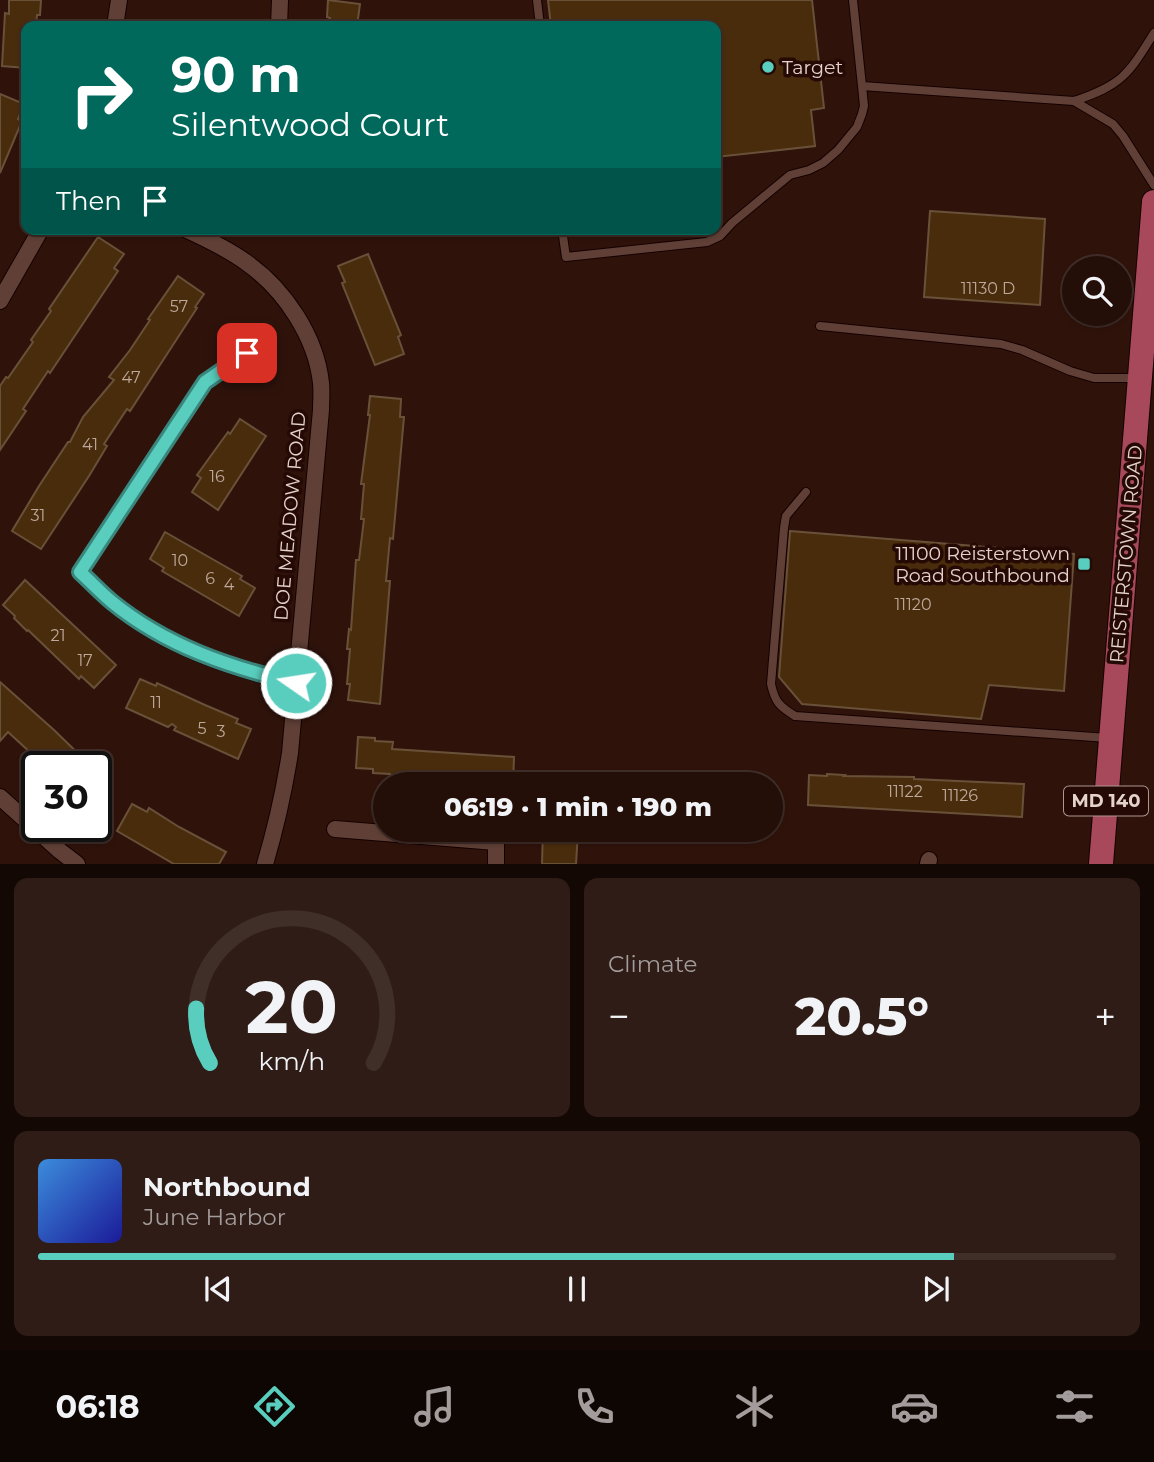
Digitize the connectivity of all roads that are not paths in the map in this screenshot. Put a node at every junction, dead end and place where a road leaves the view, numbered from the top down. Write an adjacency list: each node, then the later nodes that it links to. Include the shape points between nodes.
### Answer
1 (119, 0): 5 (street)
2 (280, 0): 6 (street)
3 (537, 0): 7 (lane)
4 (853, 0): 9 (lane)
5 (117, 21)
6 (279, 21)
7 (539, 21)
8 (1154, 33): 10 (lane, via 1124,78)
9 (862, 86): 10 (lane); 16 (lane, via 862,114 838,150 824,163 780,182)
10 (1074, 102): 11 (lane, via 1113,124)
11 (1154, 185)
12 (1154, 202): 21 (main road, REISTERSTOWN ROAD / MD 140)
13 (38, 235): 18 (street)
14 (212, 235): 23 (street, DOE MEADOW ROAD, via 277,291 307,334 317,360 321,410)
15 (563, 235): 17 (lane, via 566,257 707,242)
16 (721, 235)
17 (721, 235)
18 (0, 301)
19 (820, 326): 21 (lane, via 1001,344 1094,378)
20 (247, 353): 23 (street, via 205,382 80,572 141,624 170,640 217,661)
21 (1140, 378): 24 (main road, REISTERSTOWN ROAD / MD 140)
22 (806, 492): 24 (lane, via 786,516 784,528 771,684 774,699 782,708 795,716)
23 (296, 683): 28 (street, DOE MEADOW ROAD, via 284,792)
24 (1111, 738): 30 (main road, REISTERSTOWN ROAD / MD 140)
25 (0, 797): 27 (street)
26 (335, 829): 29 (street, via 495,842)
27 (77, 863)
28 (265, 863)
29 (496, 863)
30 (1101, 863)

